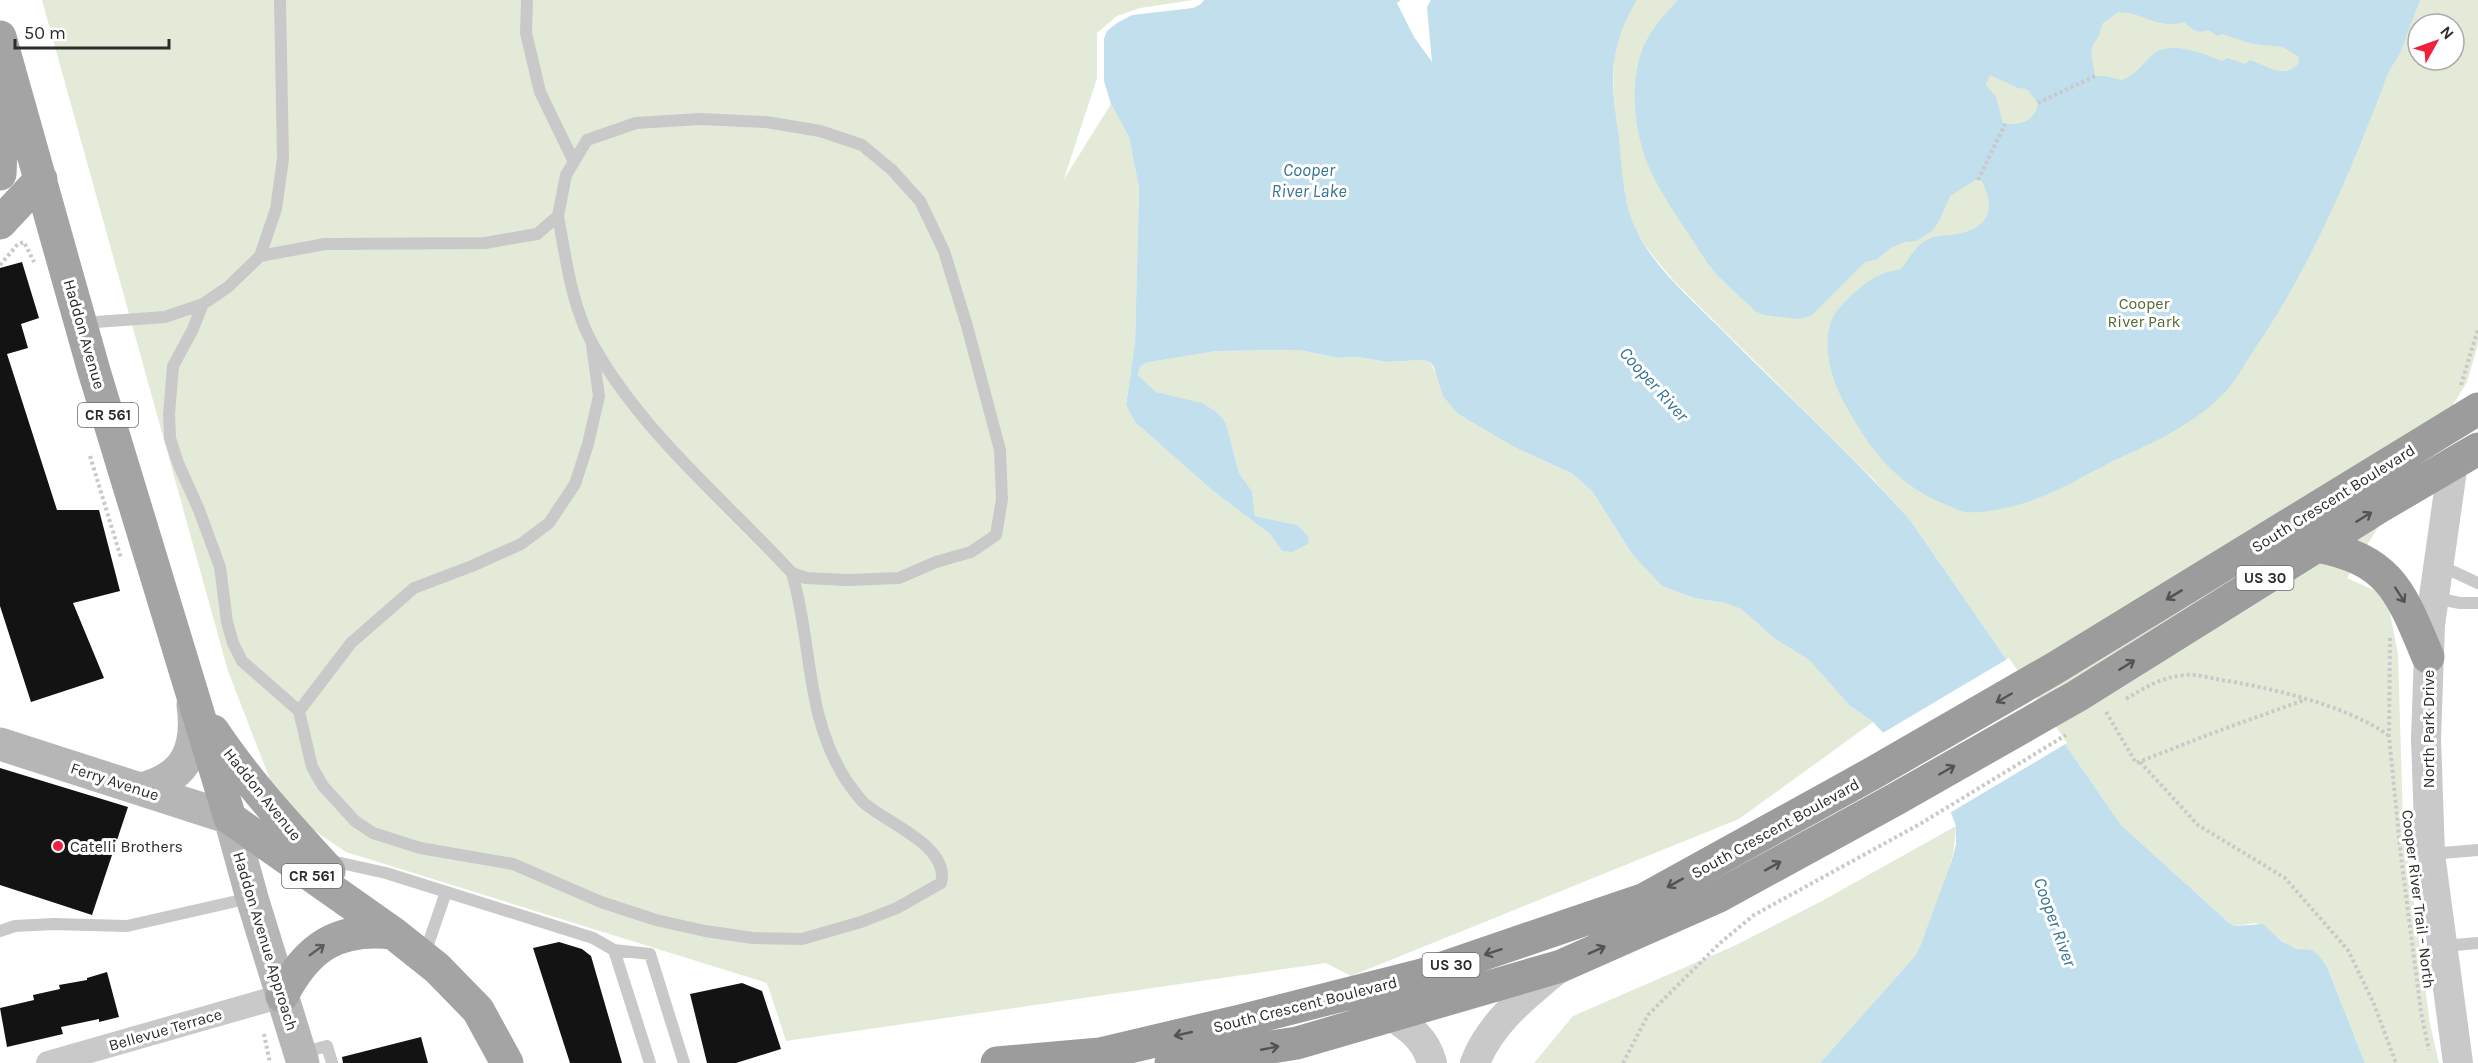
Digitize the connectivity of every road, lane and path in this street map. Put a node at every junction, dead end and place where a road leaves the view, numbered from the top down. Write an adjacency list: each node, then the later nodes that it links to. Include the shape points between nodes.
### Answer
1 (280, 0): 13 (lane, via 283,159 276,209)
2 (527, 0): 7 (lane, via 526,33 540,92)
3 (2, 46): 8 (main road); 9 (main road, Haddon Avenue / CR 561)
4 (2095, 76): 5 (path)
5 (2038, 103)
6 (2005, 124): 10 (path)
7 (574, 162): 11 (lane, via 566,175); 26 (lane, via 587,140 636,123 700,118 766,122 820,131 862,145 920,201 944,250 1000,450 1002,499 996,535 971,552 899,578 847,580 806,578)
8 (0, 174)
9 (42, 179): 12 (main road); 17 (main road, Haddon Avenue / CR 561)
10 (1978, 180)
11 (558, 216): 13 (lane, via 537,234 484,243 325,244); 19 (lane, via 571,288)
12 (0, 223)
13 (260, 256): 16 (lane, via 228,287)
14 (35, 263): 15 (path, via 24,242)
15 (0, 266)
16 (202, 304): 17 (lane, via 165,317); 35 (lane, via 173,366 170,438 220,567 233,643 242,661)
17 (81, 323): 33 (main road, Haddon Avenue / CR 561)
18 (2478, 329): 20 (path)
19 (591, 342): 26 (lane, via 623,391 672,449); 35 (lane, via 599,396 588,444 575,484 549,523 521,544 414,588 351,643)
20 (2473, 401): 22 (highway, North Park Drive); 65 (highway, South Crescent Boulevard / US 30, one-way to 65, via 2055,669 1645,899 1410,978 1100,1054)
21 (87, 447): 24 (path)
22 (2466, 456): 23 (highway, South Crescent Boulevard / US 30, one-way to 22); 25 (street, North Park Drive)
23 (2317, 546): 31 (highway, one-way to 31, via 2341,551 2372,565 2391,582 2406,605); 54 (highway, South Crescent Boulevard / US 30, one-way to 23, via 1717,897 1896,799 2077,696)
24 (121, 558)
25 (2439, 565): 27 (lane); 28 (street, North Park Drive)
26 (792, 573): 35 (lane, via 818,716 831,751 864,802 922,843 939,863 943,875 941,883 897,908 802,939 753,938 656,920 601,902 513,864 420,848 373,833 355,822 323,786 308,754)
27 (2478, 584)
28 (2434, 598): 29 (lane); 31 (street, North Park Drive)
29 (2478, 603)
30 (2390, 634): 38 (path, Cooper River Trail - North)
31 (2428, 657): 44 (street, North Park Drive)
32 (2160, 679): 34 (path, via 2187,674 2268,687)
33 (193, 700): 41 (main road, via 194,745 186,759 164,782); 42 (main road, Haddon Avenue / CR 561); 45 (main road, Haddon Avenue / CR 561, via 236,765)
34 (2304, 700): 38 (path, via 2339,711); 40 (path)
35 (299, 711)
36 (2106, 711): 40 (path, via 2136,763)
37 (2076, 729): 57 (path, via 1920,824 1754,915 1648,1015)
38 (2389, 736): 58 (path, Cooper River Trail - North, via 2401,857)
39 (0, 744): 41 (main road, Ferry Avenue)
40 (2140, 762): 71 (path, via 2198,825 2285,878 2348,950)
41 (141, 789): 42 (main road, Ferry Avenue)
42 (230, 818): 47 (main road, Haddon Avenue Approach); 49 (main road, Haddon Avenue / CR 561)
43 (2478, 850): 44 (lane)
44 (2430, 854): 51 (street, North Park Drive)
45 (318, 859): 46 (lane, via 386,873); 49 (main road, Haddon Avenue / CR 561)
46 (446, 892): 52 (lane, via 593,938); 53 (lane)
47 (252, 898): 48 (lane, via 127,926 53,924); 55 (main road, Haddon Avenue Approach)
48 (0, 931)
49 (393, 933): 53 (main road, Haddon Avenue / CR 561); 55 (main road, one-way to 49, via 323,945 368,930)
50 (2478, 943): 51 (lane)
51 (2442, 946): 72 (street, North Park Drive)
52 (614, 950): 63 (lane); 64 (lane, via 650,954)
53 (423, 957): 62 (main road, Haddon Avenue / CR 561, via 478,1010)
54 (1561, 966): 56 (highway, South Crescent Boulevard / US 30); 68 (street, via 1507,1012 1482,1045)
55 (268, 1000): 59 (main road, Haddon Avenue Approach); 59 (path, via 262,1025); 60 (street, Bellevue Terrace)
56 (1389, 1016): 66 (highway, South Crescent Boulevard / US 30, one-way to 56, via 1297,1042); 67 (street, via 1418,1036)
57 (1629, 1051): 69 (path); 70 (path)
58 (2429, 1053)
59 (291, 1060): 61 (lane, via 327,1046)
60 (48, 1063)
61 (332, 1063)
62 (507, 1063)
63 (650, 1063)
64 (684, 1063)
65 (997, 1063)
66 (1171, 1063)
67 (1432, 1063)
68 (1475, 1063)
69 (1623, 1063)
70 (1628, 1063)
71 (2396, 1063)
72 (2458, 1063)

